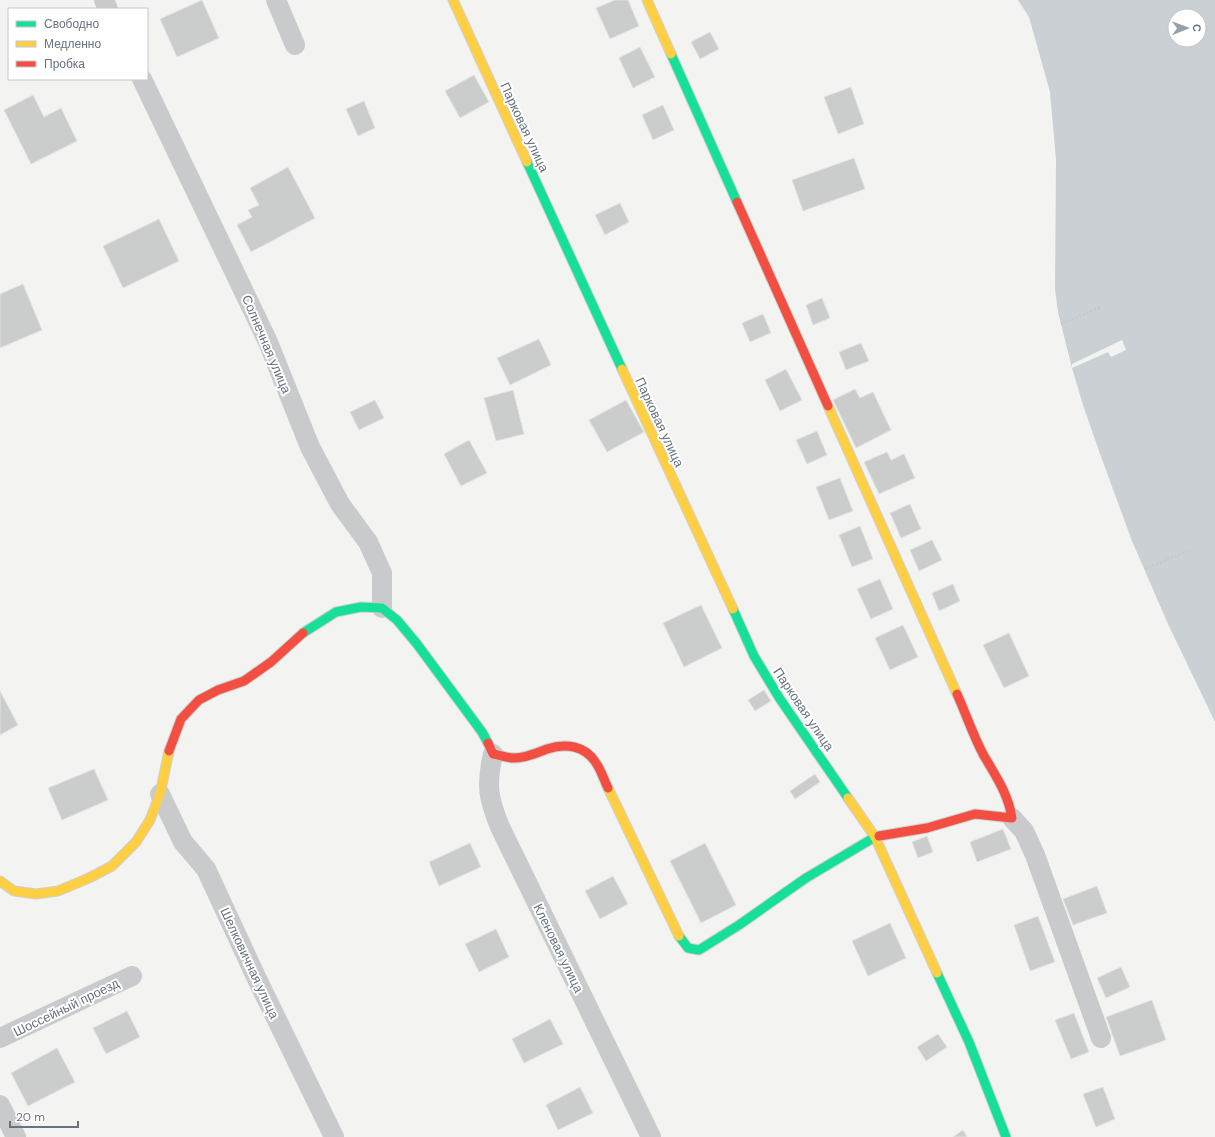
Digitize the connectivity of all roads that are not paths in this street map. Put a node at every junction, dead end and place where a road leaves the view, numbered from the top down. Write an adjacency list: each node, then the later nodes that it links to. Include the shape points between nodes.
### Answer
1 (276, 0): 4 (street)
2 (453, 0): 10 (street, Парковая улица, via 754,656 780,699)
3 (647, 0): 9 (street, via 980,746 1006,792)
4 (295, 44)
5 (142, 80): 6 (street, Солнечная улица, via 268,342 310,447 340,504 368,542 382,572)
6 (382, 608): 7 (street, via 397,620 417,644 482,732); 8 (street, via 361,607 336,612 308,629 244,682 218,690 199,700 181,719 169,751)
7 (493, 754): 10 (street, via 514,758 555,746 572,745 584,751 596,762 681,940 688,948 699,950 806,878); 18 (street, Кленовая улица, via 489,788 491,805 500,827)
8 (160, 794): 11 (street, via 150,820 136,842 112,866 58,891 36,894 14,891); 17 (street, Шелковичная улица, via 183,842 206,869)
9 (1012, 818): 10 (street, via 975,814 927,828); 14 (street, via 1024,830 1036,855)
10 (875, 837): 19 (street, Парковая улица, via 969,1042)
11 (0, 881)
12 (132, 976): 13 (street, Шоссейный проезд)
13 (0, 1038)
14 (1101, 1038)
15 (0, 1105): 16 (street)
16 (16, 1137)
17 (334, 1137)
18 (651, 1137)
19 (1006, 1137)

